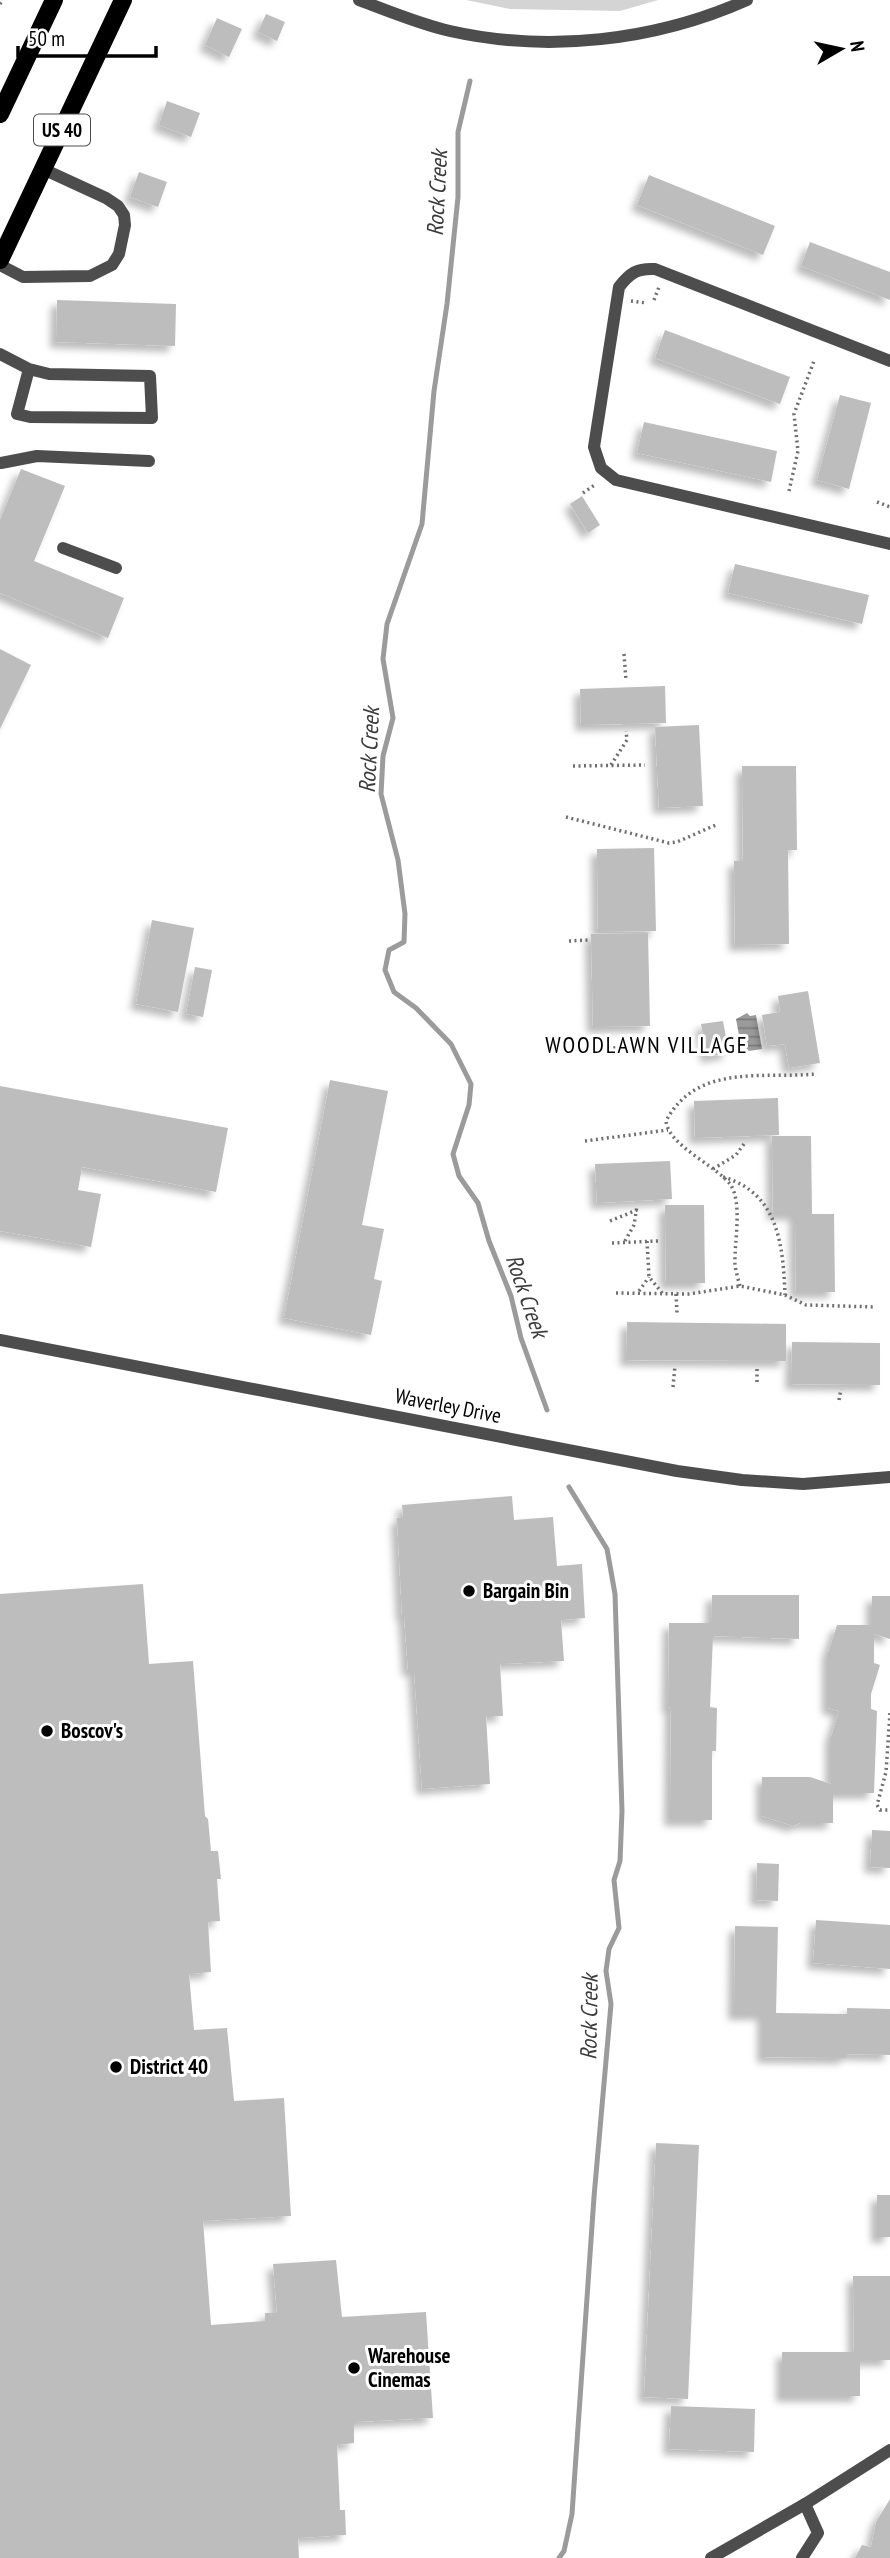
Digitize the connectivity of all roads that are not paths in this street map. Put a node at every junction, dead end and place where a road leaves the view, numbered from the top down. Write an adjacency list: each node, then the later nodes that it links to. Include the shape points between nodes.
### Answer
1 (54, 0): 5 (main road, US 40)
2 (123, 0): 8 (main road, US 40)
3 (359, 0): 4 (street, via 450,31 576,43 690,22)
4 (747, 0)
5 (20, 72): 6 (main road); 7 (main road, US 40)
6 (0, 88)
7 (0, 114)
8 (43, 169): 9 (main road, US 40); 10 (street, via 118,206 125,225 119,254 103,272 90,276 23,277)
9 (0, 260)
10 (0, 265)
11 (0, 354): 13 (street)
12 (890, 361): 16 (street, via 655,269 641,268 629,273 619,287 594,447 601,468 617,480)
13 (29, 369): 13 (street, via 49,374 150,376 152,418 17,414)
14 (149, 461): 15 (street, via 37,456)
15 (1, 463)
16 (890, 544)
17 (63, 548): 18 (street)
18 (116, 568)
19 (0, 1340): 20 (street, Waverley Drive, via 677,1471 803,1484)
20 (890, 1477)
21 (890, 2450): 22 (street)
22 (805, 2504): 23 (street); 24 (street, via 818,2533)
23 (710, 2558)
24 (802, 2558)

